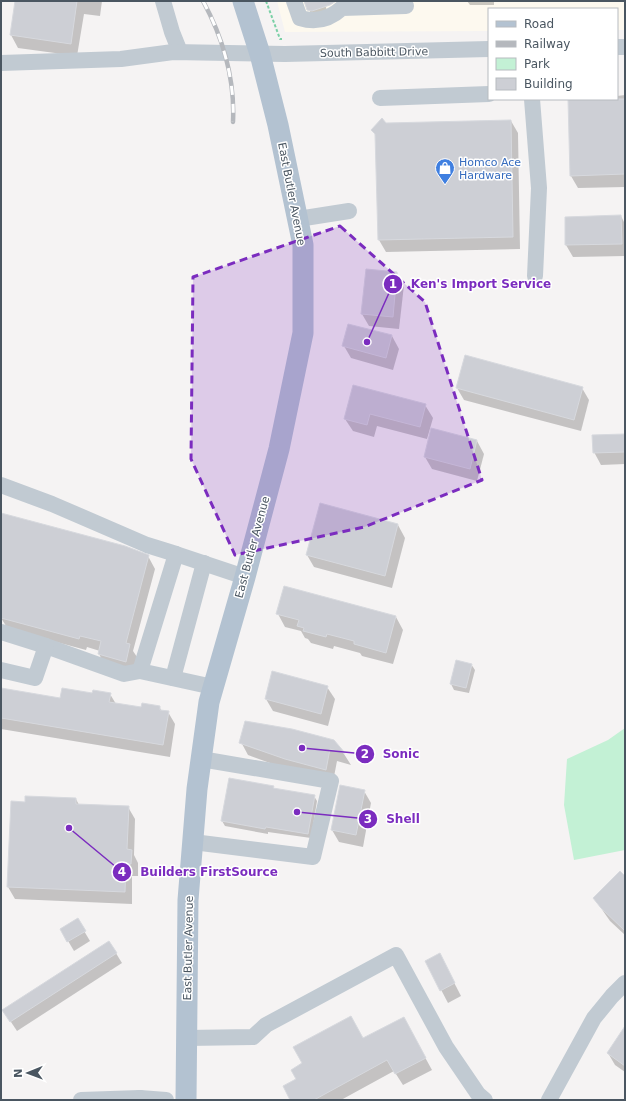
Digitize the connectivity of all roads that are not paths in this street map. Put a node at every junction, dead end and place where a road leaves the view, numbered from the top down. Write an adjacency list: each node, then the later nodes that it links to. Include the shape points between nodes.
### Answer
1 (163, 1): 6 (street)
2 (243, 1): 7 (main road, East Butler Avenue)
3 (294, 1): 4 (street, via 300,18 307,20 328,18 342,8)
4 (406, 6)
5 (488, 49): 7 (street, South Babbitt Drive)
6 (180, 52): 7 (street, South Babbitt Drive); 8 (street, South Babbitt Drive, via 122,59)
7 (260, 54): 13 (main road, East Butler Avenue)
8 (1, 63)
9 (488, 94): 10 (street)
10 (380, 98)
11 (532, 100): 14 (street, via 539,188)
12 (348, 211): 13 (street)
13 (298, 219): 18 (main road, East Butler Avenue, via 303,245 303,333 278,449)
14 (535, 276)
15 (1, 485): 16 (street, via 147,545)
16 (176, 554): 17 (street); 22 (street)
17 (204, 563): 18 (street); 23 (street)
18 (245, 577): 24 (main road, East Butler Avenue)
19 (1, 632): 20 (street)
20 (46, 646): 21 (street, via 35,678); 22 (street, via 124,674)
21 (1, 670)
22 (140, 671): 23 (street)
23 (173, 678): 24 (street)
24 (213, 687): 25 (main road, East Butler Avenue)
25 (201, 759): 26 (main road, East Butler Avenue); 26 (street, via 331,781 313,857)
26 (193, 842): 28 (main road, East Butler Avenue, via 188,900)
27 (625, 983): 34 (street, via 594,1018)
28 (187, 1038): 32 (main road, East Butler Avenue); 33 (street, via 253,1037 266,1025 396,955 446,1047 478,1094)
29 (140, 1099): 30 (street); 31 (street)
30 (81, 1100)
31 (166, 1100)
32 (186, 1100)
33 (485, 1100)
34 (549, 1100)

